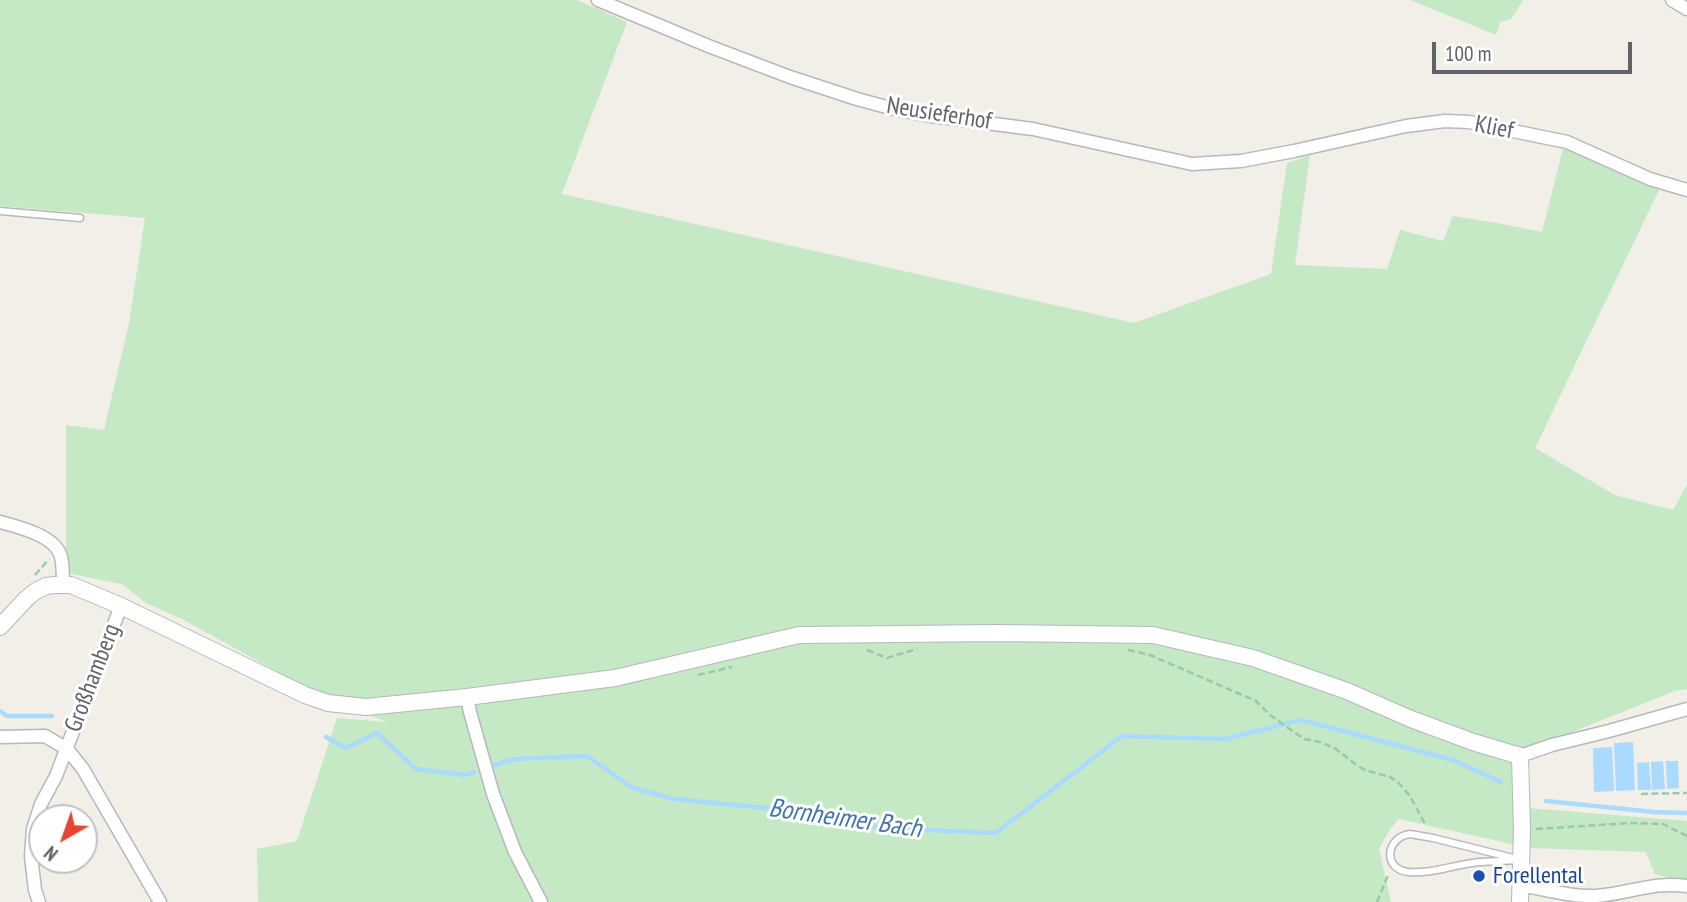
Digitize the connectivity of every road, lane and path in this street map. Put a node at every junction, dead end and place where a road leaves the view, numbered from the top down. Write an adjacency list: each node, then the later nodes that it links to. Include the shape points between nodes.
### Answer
1 (598, 0): 4 (street, Neusieferhof, via 790,77 894,109 1033,129 1192,164)
2 (1672, 0): 3 (street)
3 (1687, 9)
4 (1294, 151): 5 (street, Klief, via 1406,126 1469,122 1567,142)
5 (1687, 190)
6 (0, 211): 7 (lane)
7 (80, 218)
8 (0, 522): 9 (street, via 32,532)
9 (58, 548): 10 (path); 11 (street)
10 (35, 575)
11 (64, 585): 12 (street); 13 (street, via 36,591)
12 (121, 606): 15 (street, via 272,681 328,703 366,707); 18 (street, Großhamberg)
13 (0, 627)
14 (1127, 650): 24 (path, via 1150,654 1256,701 1304,739 1336,749 1365,770 1390,777 1410,796)
15 (467, 697): 19 (street, via 615,678 799,635 1153,635 1254,658); 31 (street, via 493,794)
16 (1687, 709): 19 (street)
17 (0, 737): 18 (street, Großhamberg, via 45,736)
18 (67, 749): 29 (street, Großhamberg, via 33,828 31,856); 30 (street, Großhamberg)
19 (1520, 756): 22 (street)
20 (1687, 793): 21 (path)
21 (1641, 794)
22 (1522, 830): 23 (path, via 1663,824); 25 (street)
23 (1687, 836)
24 (1433, 838): 25 (lane); 26 (lane, via 1398,837 1390,852)
25 (1521, 860): 26 (lane, via 1421,872 1399,870); 27 (street)
26 (1393, 864): 32 (path)
27 (1520, 885): 28 (street, via 1575,896 1658,885); 33 (street)
28 (1687, 886)
29 (39, 902)
30 (160, 902)
31 (541, 902)
32 (1377, 902)
33 (1520, 902)

